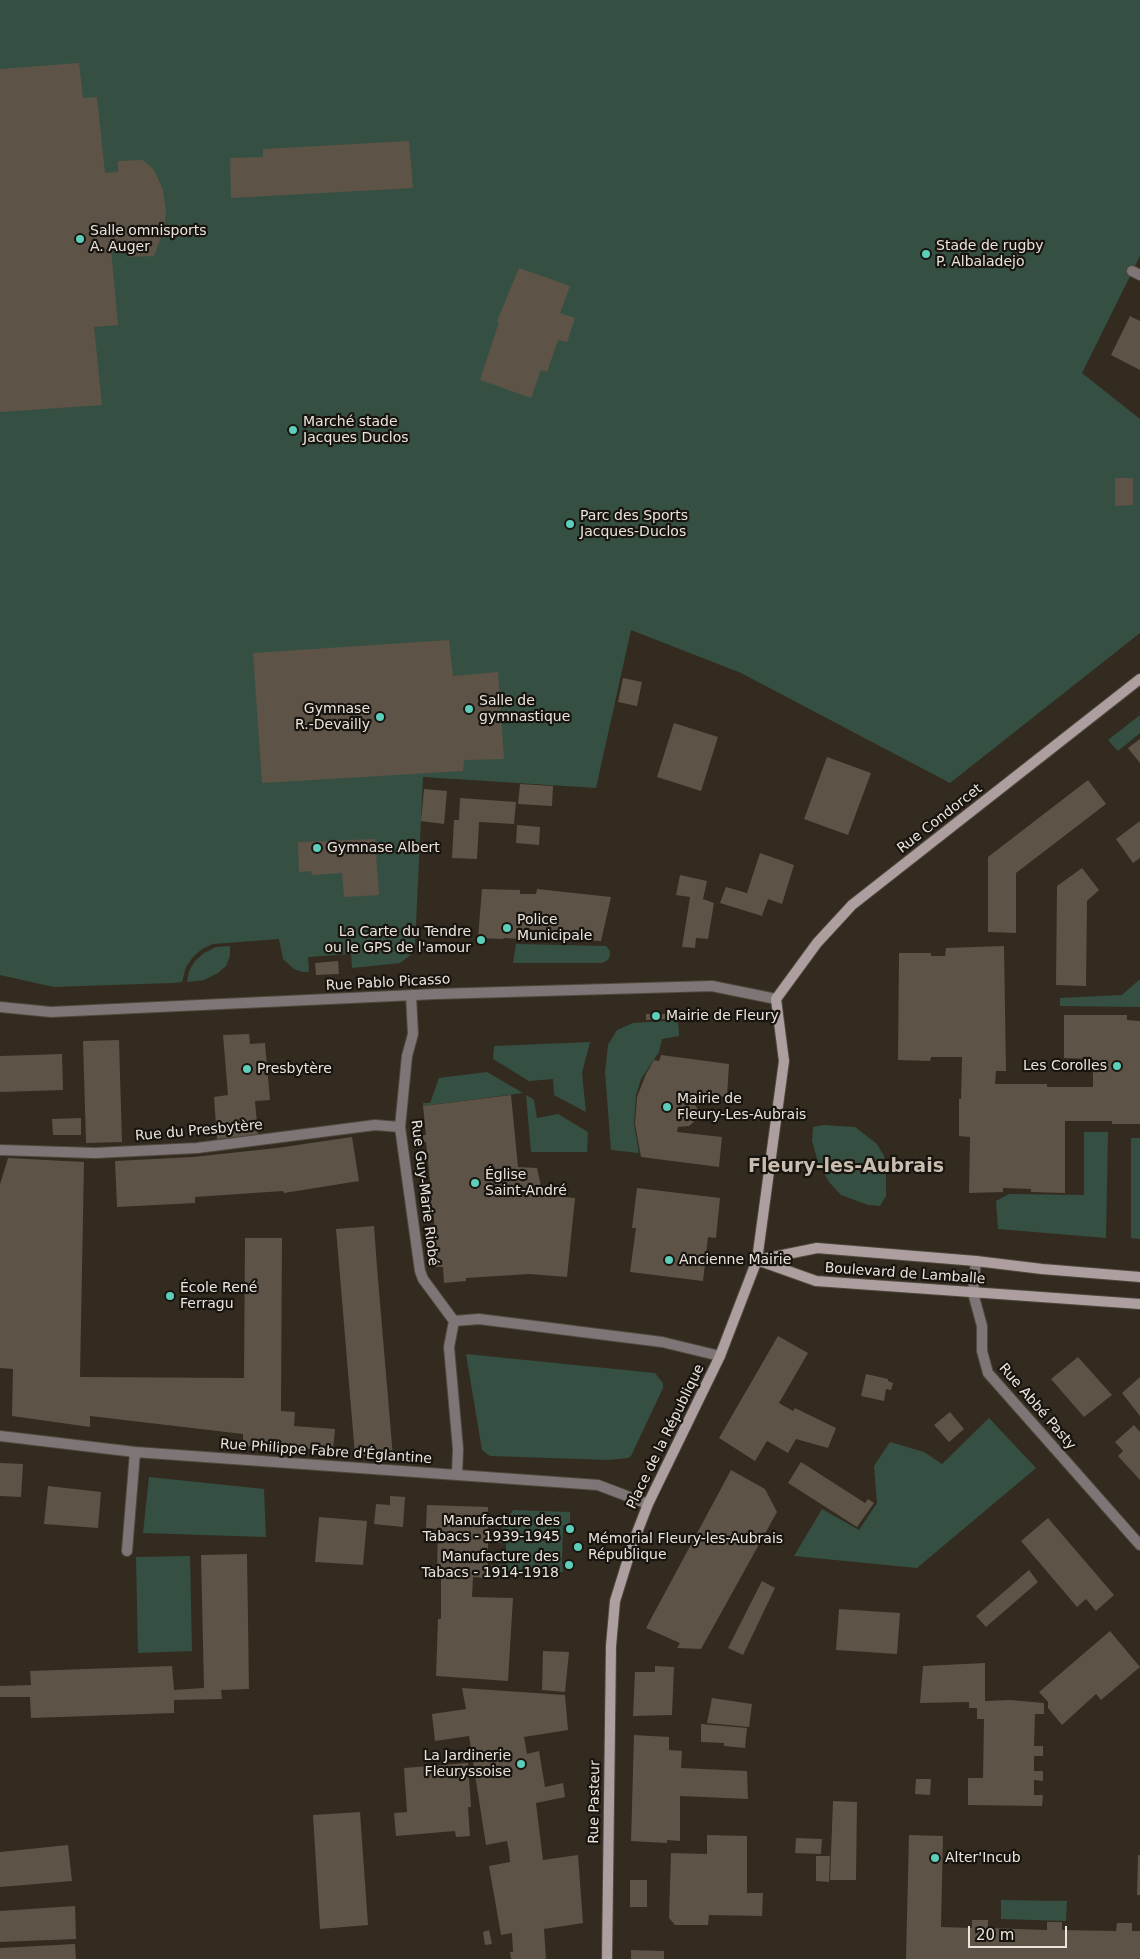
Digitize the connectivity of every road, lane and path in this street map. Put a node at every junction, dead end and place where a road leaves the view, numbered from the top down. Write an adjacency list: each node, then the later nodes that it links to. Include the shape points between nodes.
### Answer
1 (1140, 679): 3 (street, Rue Condorcet, via 852,905 817,943)
2 (411, 995): 3 (street, Rue Pablo Picasso, via 712,986); 4 (street, Rue Pablo Picasso, via 51,1012); 5 (street, Rue Guy-Marie Riobé, via 413,1034 406,1056)
3 (776, 999): 7 (street, Place de la République, via 784,1062)
4 (0, 1007)
5 (400, 1127): 6 (street, Rue du Presbytère, via 375,1125 196,1148 95,1153); 12 (street, Rue Guy-Marie Riobé, via 422,1279)
6 (0, 1150)
7 (757, 1260): 8 (street, Boulevard de Lamballe, via 817,1248); 10 (street, Boulevard de Lamballe, via 816,1281); 13 (street, Place de la République)
8 (976, 1261): 9 (street, Boulevard de Lamballe, via 1042,1270); 10 (street, Rue Abbé Pasty)
9 (1140, 1277)
10 (973, 1293): 11 (street, Boulevard de Lamballe); 18 (street, Rue Abbé Pasty, via 982,1326 982,1351 988,1373)
11 (1140, 1304)
12 (454, 1321): 13 (street, Place de la République, via 479,1319 662,1342); 16 (street, via 450,1347)
13 (720, 1356): 17 (street, Place de la République)
14 (0, 1436): 15 (street, Rue Philippe Fabre d'Églantine)
15 (135, 1452): 16 (street, Rue Philippe Fabre d'Églantine); 19 (street)
16 (457, 1474): 17 (street, Rue Philippe Fabre d'Églantine, via 598,1484)
17 (648, 1504): 20 (street, Place de la République, via 615,1600)
18 (1140, 1545)
19 (127, 1551)
20 (611, 1646): 21 (street, Rue Pasteur)
21 (607, 1959)

